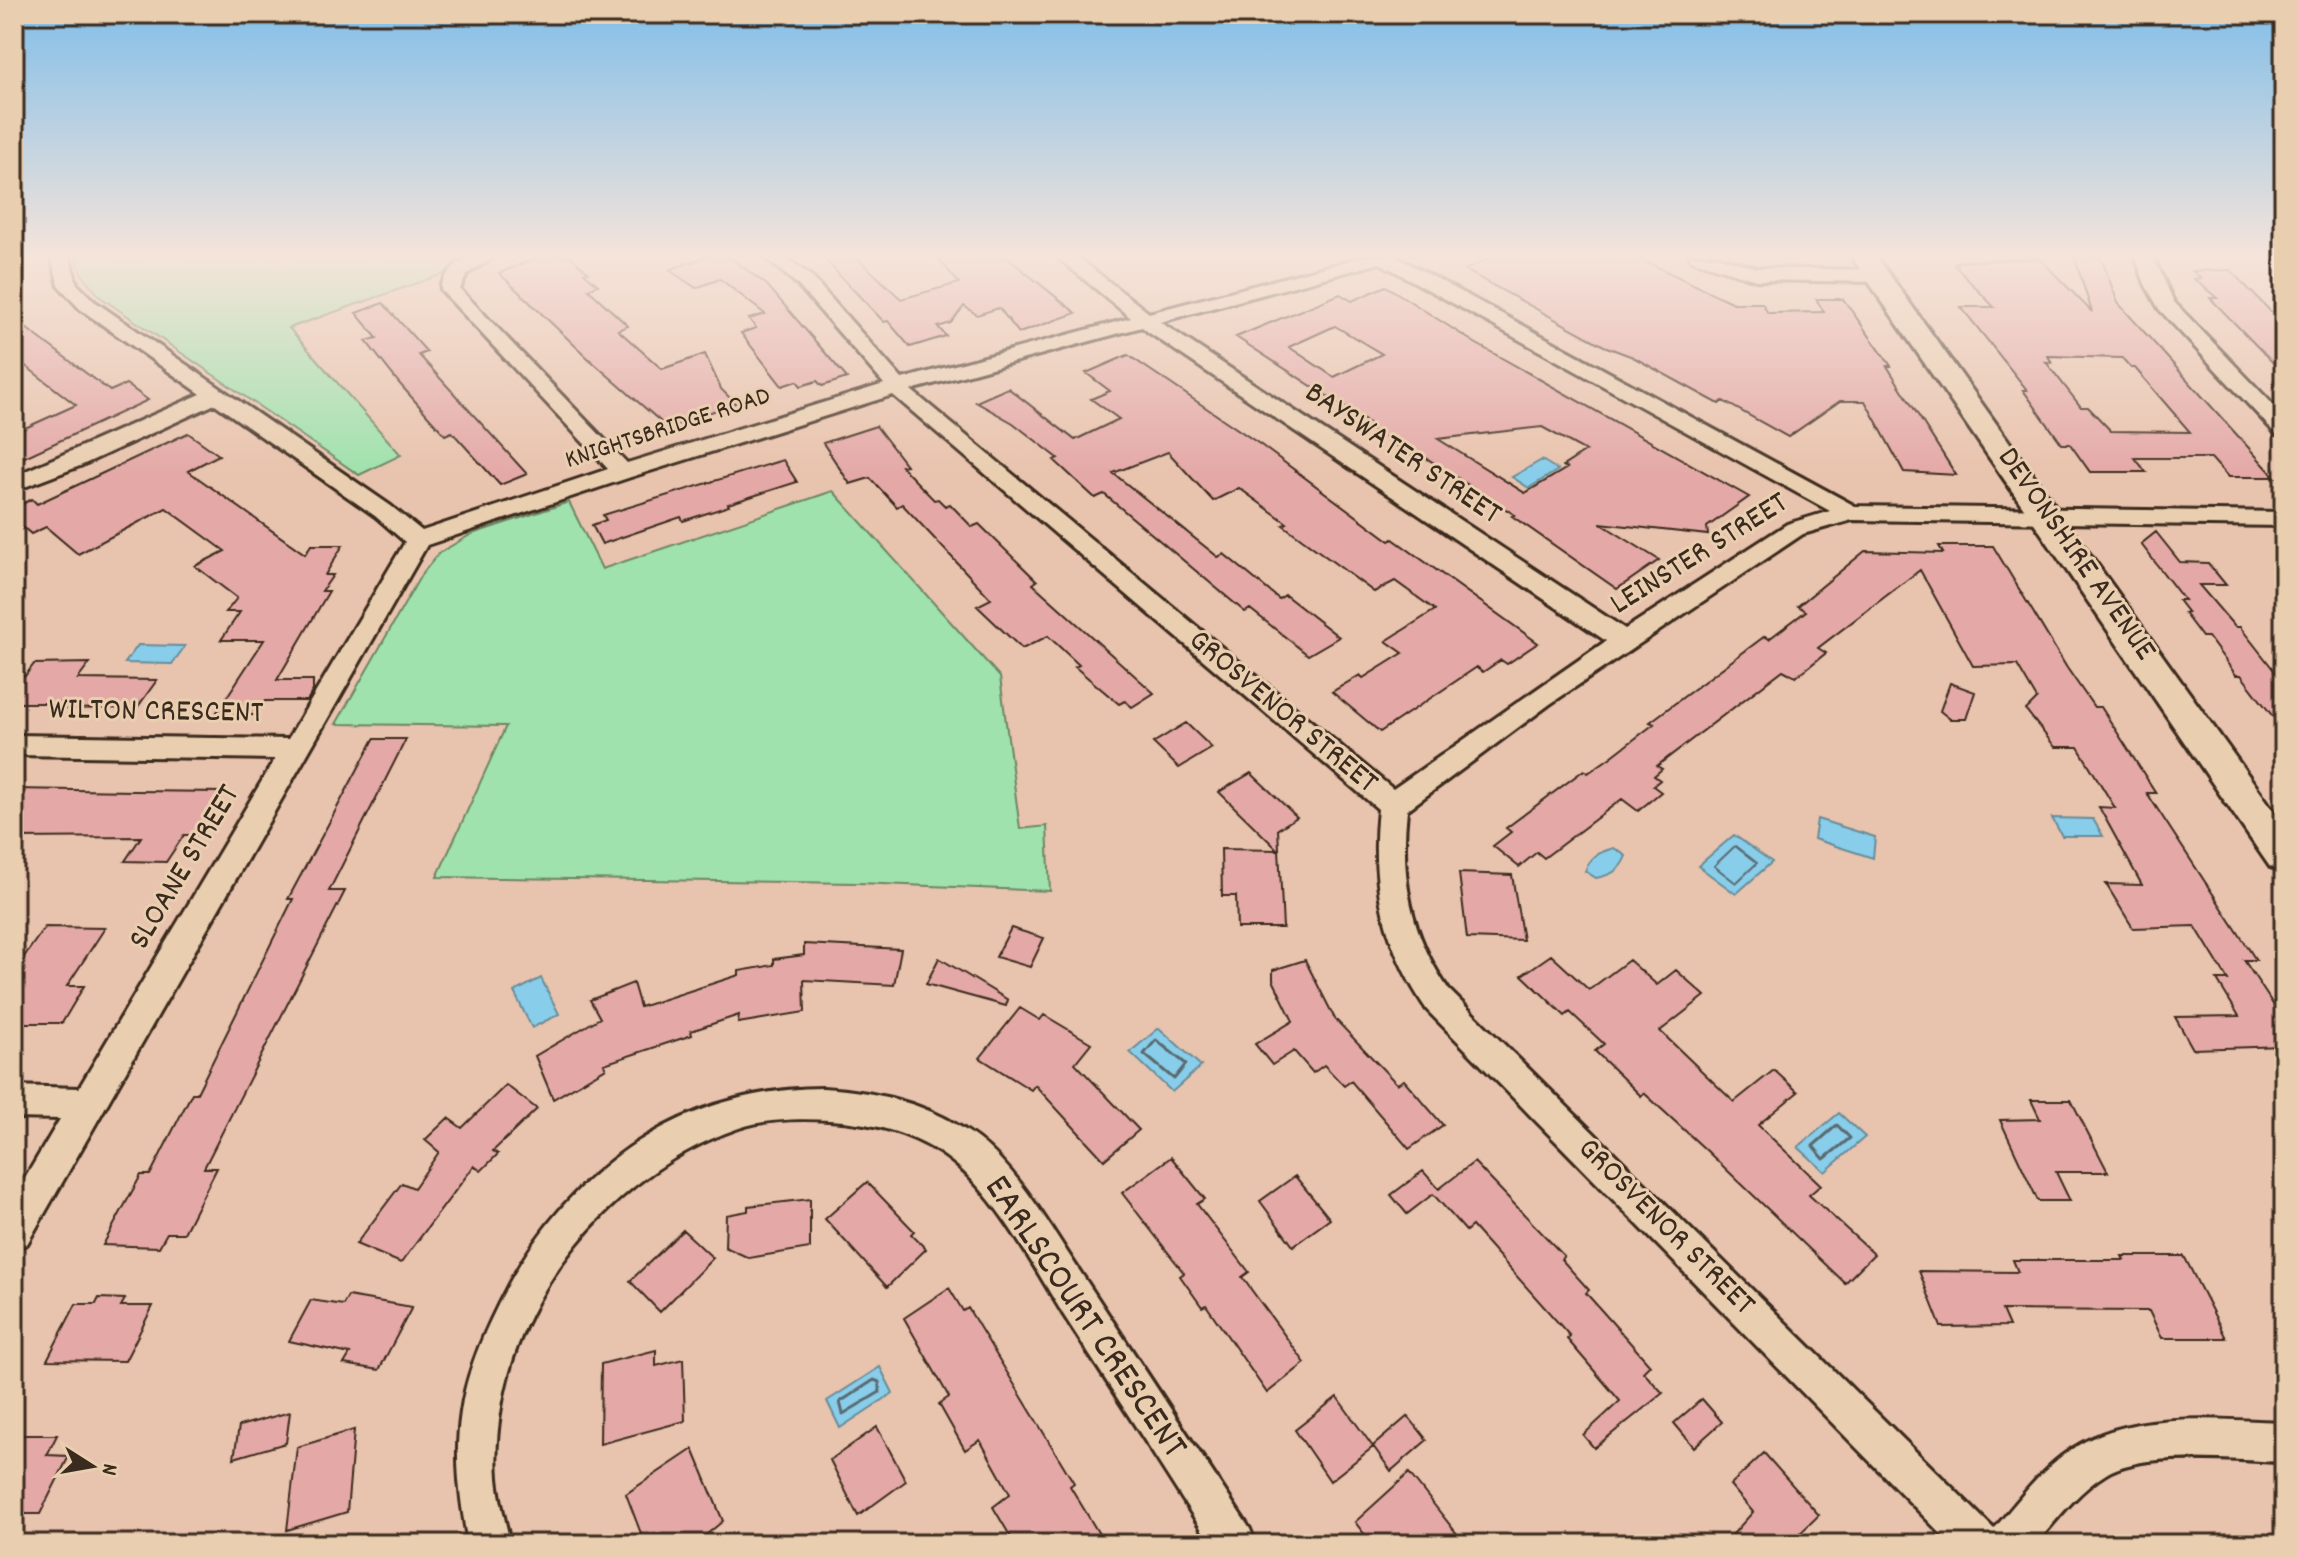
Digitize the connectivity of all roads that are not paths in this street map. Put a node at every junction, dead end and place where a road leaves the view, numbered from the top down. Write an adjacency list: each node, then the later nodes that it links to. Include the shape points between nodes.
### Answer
1 (121, 329): 10 (street)
2 (488, 329): 12 (street)
3 (846, 329): 9 (street, GROSVENOR STREET)
4 (1109, 329): 9 (street, KNIGHTSBRIDGE ROAD)
5 (1158, 329): 18 (street, BAYSWATER STREET)
6 (1515, 329): 14 (street)
7 (1916, 329): 15 (main road, DEVONSHIRE AVENUE)
8 (2189, 329): 11 (street)
9 (897, 387): 12 (street, KNIGHTSBRIDGE ROAD); 21 (street, GROSVENOR STREET)
10 (216, 395): 13 (street); 17 (street)
11 (2284, 429)
12 (623, 472): 17 (street, KNIGHTSBRIDGE ROAD)
13 (14, 484)
14 (1851, 513): 15 (street, LEINSTER STREET); 18 (street, LEINSTER STREET, via 1795,529)
15 (2048, 517): 16 (street, LEINSTER STREET); 22 (main road, DEVONSHIRE AVENUE)
16 (2284, 519)
17 (418, 540): 20 (street, SLOANE STREET)
18 (1625, 641): 21 (street, LEINSTER STREET)
19 (14, 745): 20 (street, WILTON CRESCENT)
20 (298, 749): 24 (street, SLOANE STREET)
21 (1393, 805): 29 (street, GROSVENOR STREET, via 1388,842 1400,933 1413,966 1438,1000)
22 (2284, 856)
23 (14, 1102): 24 (street)
24 (87, 1104): 25 (street, SLOANE STREET)
25 (14, 1231)
26 (2284, 1442): 30 (street, via 2154,1440 2102,1453 2075,1470)
27 (489, 1544): 28 (street, EARLSCOURT CRESCENT, via 475,1481 477,1424 491,1368 532,1277 598,1192 640,1161 681,1136 739,1112 794,1104 844,1104 883,1112 930,1129 972,1156 1030,1229)
28 (1235, 1544)
29 (1980, 1544)
30 (2009, 1544)

